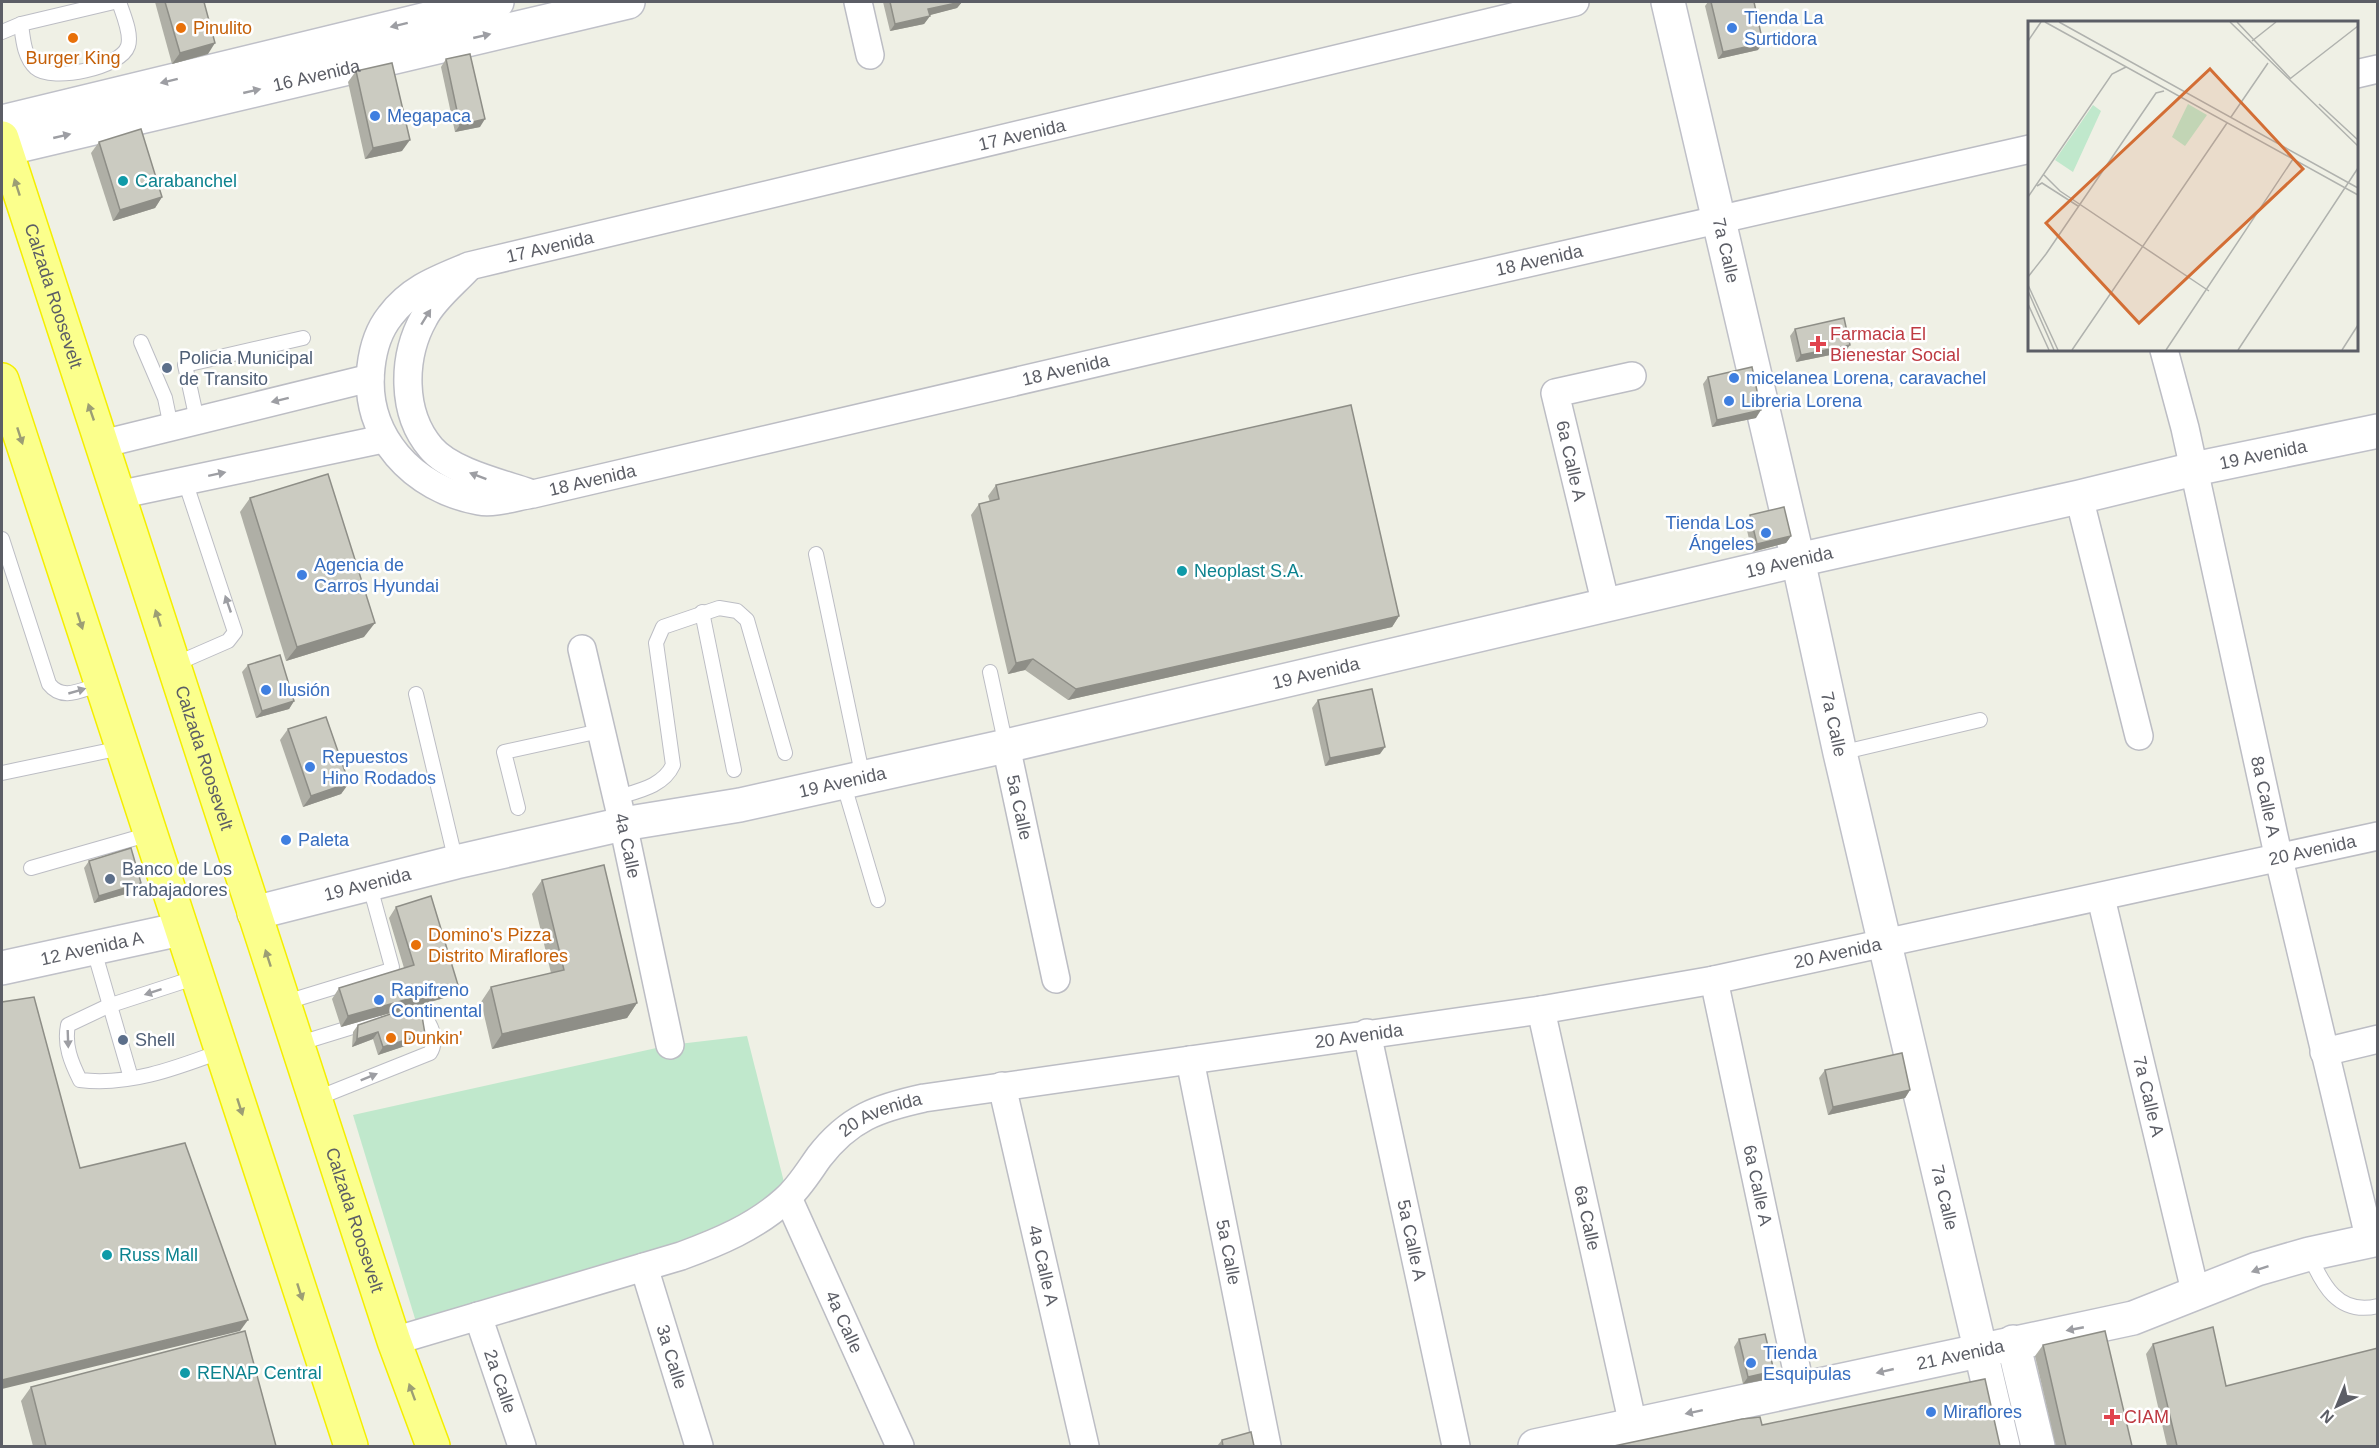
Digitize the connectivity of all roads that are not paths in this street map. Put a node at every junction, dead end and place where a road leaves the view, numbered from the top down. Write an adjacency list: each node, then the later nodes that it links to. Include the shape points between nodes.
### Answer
1 (114, 2): 9 (lane)
2 (119, 2): 14 (lane, via 129,44 125,53)
3 (496, 2): 8 (street, 16 Avenida)
4 (628, 2): 8 (street, 16 Avenida, one-way to 4)
5 (858, 2): 11 (street)
6 (1575, 2): 18 (street, 17 Avenida)
7 (1668, 2): 17 (street, 7a Calle)
8 (432, 22): 14 (street, 16 Avenida, one-way to 14); 15 (street, 16 Avenida, one-way to 8)
9 (21, 24): 10 (lane); 14 (lane, via 29,60 37,69)
10 (2, 32)
11 (870, 55)
12 (2378, 69): 13 (street)
13 (2358, 74)
14 (93, 84): 15 (street, 16 Avenida)
15 (3, 136): 29 (highway, Calzada Roosevelt, one-way to 15)
16 (2028, 149): 17 (street, 18 Avenida)
17 (1717, 221): 32 (street, 18 Avenida); 37 (street, 7a Calle)
18 (470, 266): 23 (street, 17 Avenida, via 423,285 389,316 374,347); 32 (street, one-way to 18, via 472,475 432,449 409,407 408,362 424,317)
19 (303, 338): 25 (lane, via 185,365)
20 (141, 342): 26 (lane, via 165,398)
21 (2164, 351): 30 (street, 8a Calle A)
22 (1632, 376): 38 (street, 6a Calle A, via 1555,393)
23 (370, 378): 25 (street, one-way to 25); 28 (street, 17 Avenida, via 373,411)
24 (2, 380): 43 (highway, one-way to 43)
25 (197, 420): 26 (street)
26 (171, 427): 29 (street)
27 (2378, 431): 30 (street, 19 Avenida)
28 (383, 439): 31 (street, one-way to 28); 32 (street, 18 Avenida, via 407,465 437,487 481,501)
29 (102, 444): 33 (highway, Calzada Roosevelt)
30 (2194, 469): 34 (street, 19 Avenida); 59 (street, 8a Calle A)
31 (185, 481): 33 (street); 41 (lane, one-way to 31, via 228,641 235,632)
32 (533, 494)
33 (118, 495): 41 (highway, Calzada Roosevelt, one-way to 33)
34 (2079, 498): 37 (street, 19 Avenida); 47 (street)
35 (2, 539): 43 (lane, one-way to 43, via 49,684 64,694)
36 (816, 554): 54 (lane)
37 (1798, 560): 38 (street, 19 Avenida); 51 (street, 7a Calle)
38 (1606, 605): 48 (street, 19 Avenida)
39 (702, 612): 50 (lane, via 728,608 737,610 747,620); 52 (lane); 56 (lane, via 663,627 656,643 673,765)
40 (582, 649): 46 (street, 4a Calle)
41 (173, 664): 65 (highway, Calzada Roosevelt)
42 (990, 672): 48 (lane, 5a Calle)
43 (101, 684): 49 (highway)
44 (416, 694): 60 (lane)
45 (1980, 720): 51 (lane)
46 (600, 731): 55 (lane, via 504,753); 56 (street, 4a Calle)
47 (2139, 736)
48 (1006, 746): 54 (street, 19 Avenida); 71 (street, 5a Calle)
49 (121, 748): 53 (lane); 57 (highway)
50 (785, 753)
51 (1840, 753): 67 (street, 7a Calle)
52 (734, 770)
53 (2, 773)
54 (853, 780): 56 (street, 19 Avenida, via 740,805); 64 (lane)
55 (518, 808)
56 (619, 811): 60 (street, 19 Avenida); 79 (street, 4a Calle)
57 (150, 834): 61 (lane); 66 (highway)
58 (2378, 836): 59 (street, 20 Avenida)
59 (2279, 858): 63 (street, 20 Avenida); 81 (street, 8a Calle A)
60 (456, 862): 62 (street, 19 Avenida)
61 (31, 868)
62 (369, 883): 65 (street, 19 Avenida); 73 (lane, via 391,970)
63 (2101, 898): 67 (street, 20 Avenida); 90 (street, 7a Calle A)
64 (878, 900)
65 (254, 913): 73 (highway, Calzada Roosevelt, one-way to 65)
66 (182, 930): 68 (street, 12 Avenida A); 70 (highway)
67 (1886, 942): 72 (street, 20 Avenida); 94 (street, 7a Calle)
68 (93, 947): 69 (street, 12 Avenida A); 74 (lane)
69 (2, 968)
70 (197, 977): 74 (lane, one-way to 74); 80 (highway)
71 (1056, 979)
72 (1714, 980): 75 (street, 20 Avenida); 95 (street, 6a Calle A)
73 (283, 1003): 78 (highway, Calzada Roosevelt)
74 (108, 1006): 83 (lane); 83 (lane, one-way to 83, via 68,1025 65,1038 72,1065 80,1080 106,1082)
75 (1541, 1010): 76 (street, 20 Avenida); 97 (street, 6a Calle)
76 (1367, 1033): 82 (street, 20 Avenida); 106 (street, 5a Calle A)
77 (2378, 1040): 81 (street)
78 (297, 1044): 85 (highway, Calzada Roosevelt); 85 (lane, one-way to 78, via 430,1053 435,1046 434,1038 420,1011 412,1009)
79 (670, 1045)
80 (222, 1052): 83 (lane, via 167,1071); 96 (highway, one-way to 96)
81 (2324, 1052): 87 (street, 8a Calle A)
82 (1190, 1060): 84 (street, 20 Avenida); 105 (street, 5a Calle)
83 (131, 1078)
84 (1002, 1086): 86 (street, 20 Avenida, via 904,1102 855,1121 827,1147); 104 (street, 4a Calle A)
85 (315, 1099): 93 (highway, Calzada Roosevelt)
86 (788, 1198): 89 (street, 20 Avenida, via 725,1240); 103 (street, 4a Calle)
87 (2374, 1240): 88 (street, 21 Avenida)
88 (2309, 1254): 90 (street, 21 Avenida, one-way to 90, via 2257,1269); 91 (lane, via 2322,1283 2334,1298 2352,1307)
89 (644, 1267): 92 (street, 20 Avenida); 102 (street, 3a Calle)
90 (2196, 1295): 94 (street, 21 Avenida, one-way to 94)
91 (2378, 1306)
92 (478, 1316): 93 (street, 20 Avenida); 101 (street, 2a Calle)
93 (394, 1341): 100 (highway, Calzada Roosevelt, one-way to 93)
94 (1993, 1366): 95 (street, 21 Avenida, one-way to 95); 108 (street, 7a Calle); 109 (street, 7a Calle)
95 (1801, 1390): 97 (street, 21 Avenida, one-way to 97)
96 (340, 1415): 98 (highway); 99 (street)
97 (1633, 1425): 107 (street, 21 Avenida)
98 (351, 1446)
99 (363, 1446)
100 (433, 1446)
101 (522, 1446)
102 (699, 1446)
103 (900, 1446)
104 (1085, 1446)
105 (1267, 1446)
106 (1456, 1446)
107 (1535, 1446)
108 (2003, 1446)
109 (2038, 1446)

